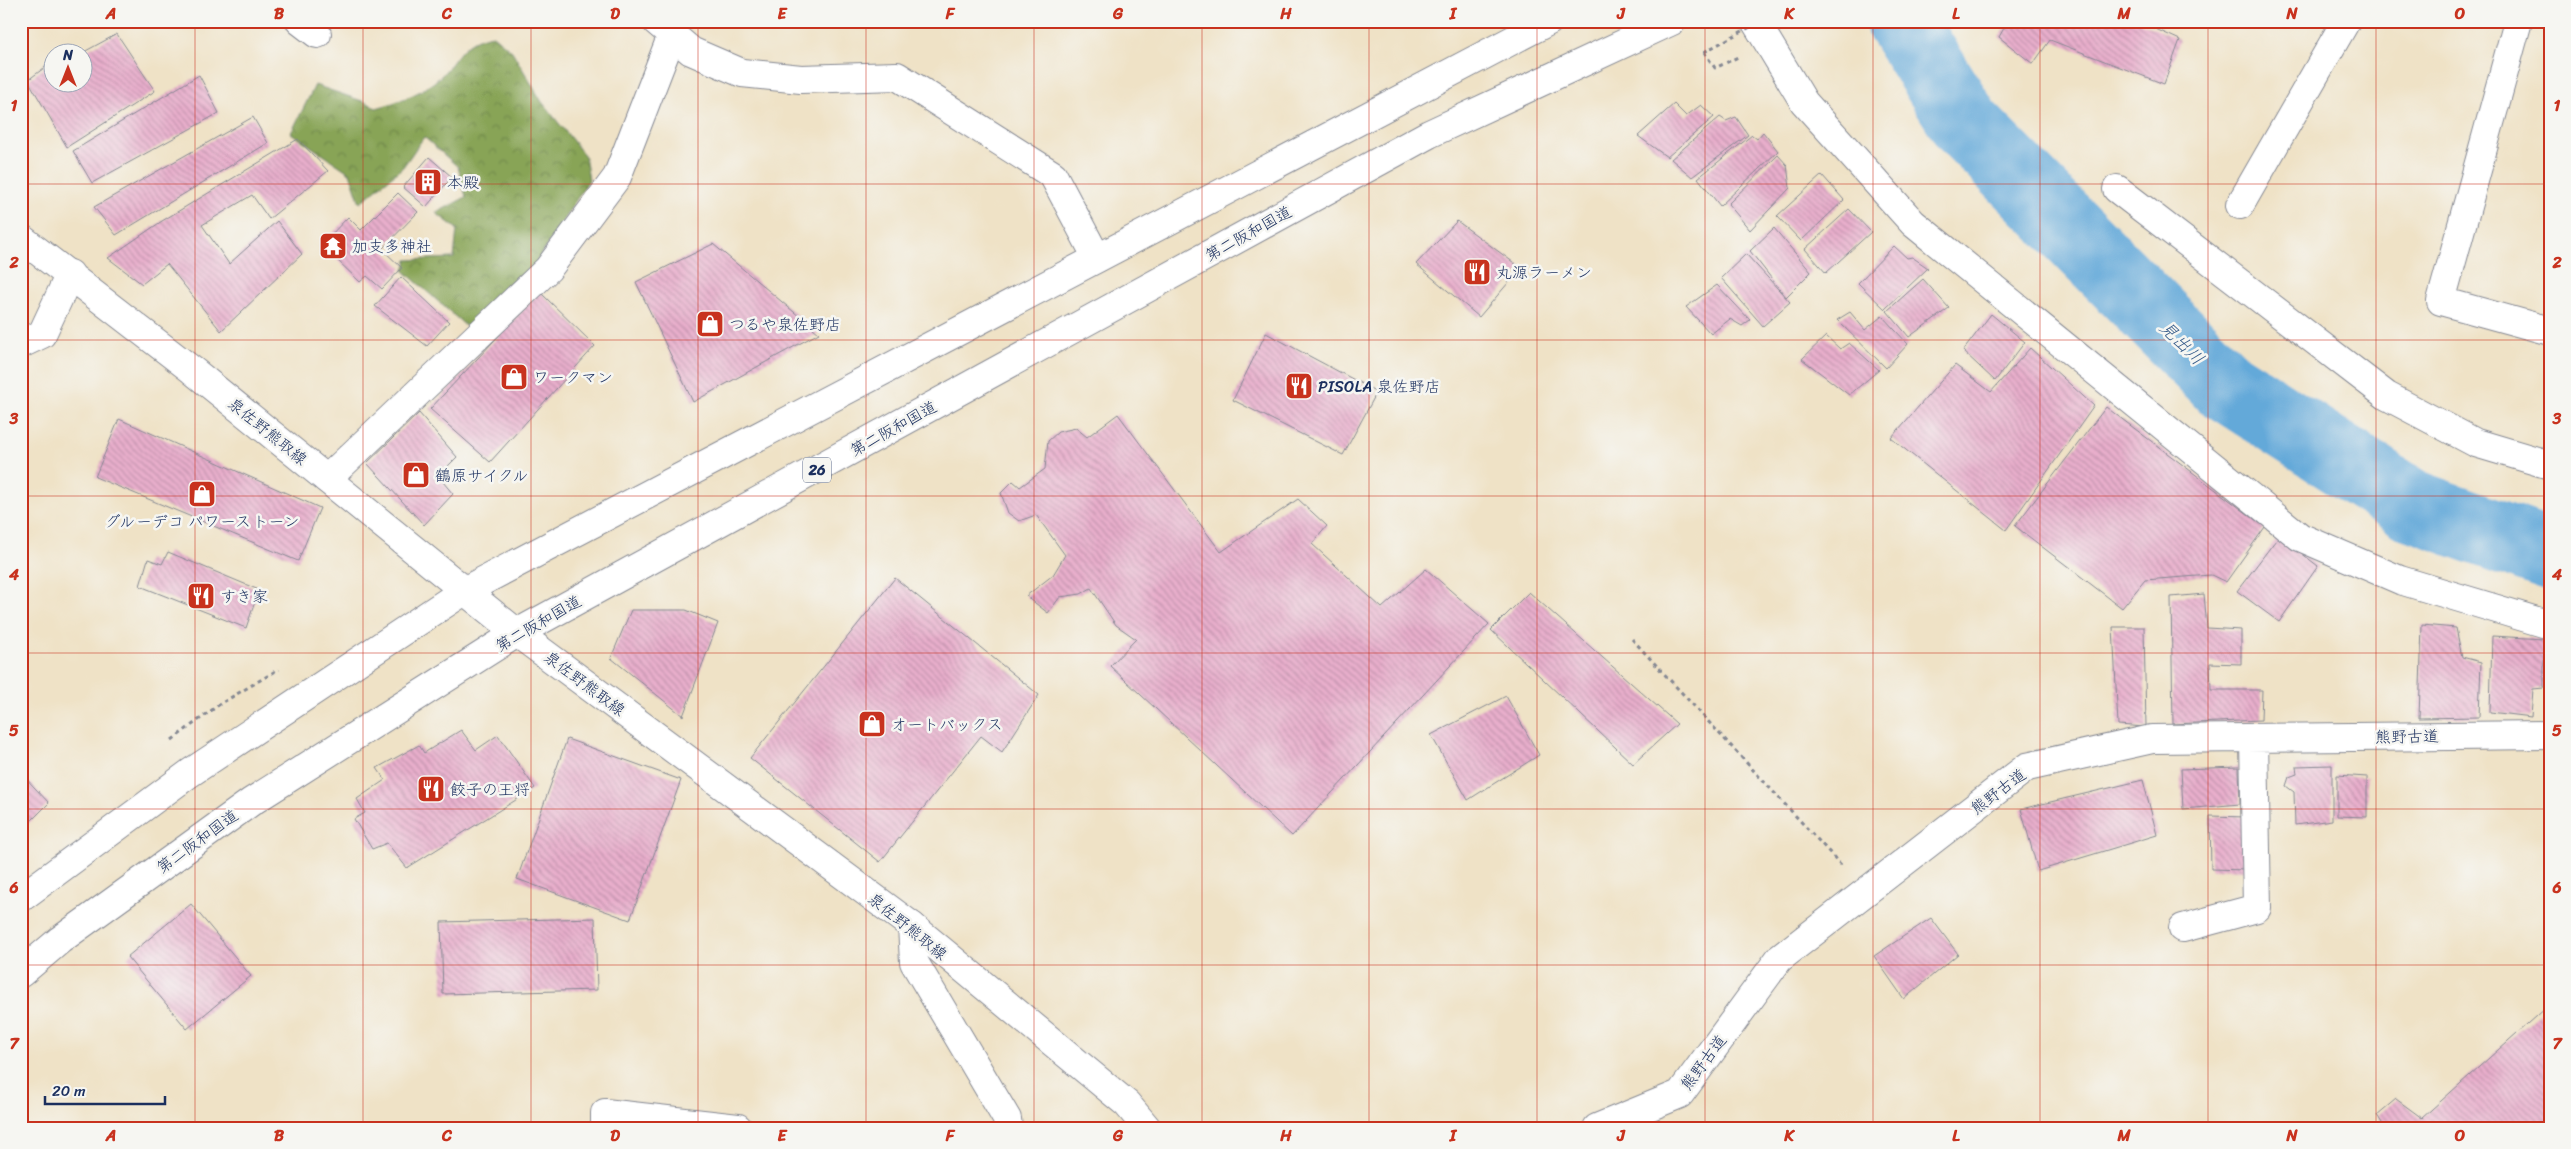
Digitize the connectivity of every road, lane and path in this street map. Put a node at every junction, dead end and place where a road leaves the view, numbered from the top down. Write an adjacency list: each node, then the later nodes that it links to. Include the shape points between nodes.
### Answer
1 (1549, 21): 12 (main road)
2 (1755, 21): 19 (main road, via 1804,102 1913,223 2300,537 2400,580)
3 (1760, 21): 8 (path, bridge)
4 (2346, 21): 10 (main road)
5 (2518, 21): 14 (main road, via 2441,301)
6 (1662, 26): 20 (main road, 第二阪和国道 / 26, via 1429,134)
7 (664, 28): 12 (main road, via 690,51 742,73 801,79 897,76 1053,175); 17 (main road, via 617,177 548,269)
8 (1704, 52)
9 (2117, 189): 16 (main road, via 2387,396 2476,443)
10 (2240, 205)
11 (21, 238): 13 (main road, 泉佐野熊取線)
12 (1097, 258): 18 (main road)
13 (70, 274): 15 (main road, via 42,334); 17 (main road, 泉佐野熊取線)
14 (2550, 332)
15 (21, 344)
16 (2550, 465)
17 (327, 479): 18 (main road, 泉佐野熊取線)
18 (464, 591): 20 (main road, 泉佐野熊取線); 25 (main road, via 190,773)
19 (2550, 625)
20 (518, 633): 26 (main road, 泉佐野熊取線); 28 (main road, 第二阪和国道 / 26, via 251,802 60,940)
21 (1632, 639): 24 (path)
22 (2550, 735): 23 (main road, 熊野古道)
23 (2254, 738): 24 (main road, 熊野古道, via 2152,740 2027,767); 27 (main road, via 2257,908)
24 (1866, 892): 33 (main road, 熊野古道, via 1779,959 1680,1094)
25 (21, 898)
26 (912, 926): 31 (main road, via 914,962 1007,1119); 32 (main road, 泉佐野熊取線, via 1127,1104)
27 (2183, 928)
28 (21, 973)
29 (604, 1128): 30 (main road, via 605,1113)
30 (738, 1128)
31 (1008, 1128)
32 (1147, 1128)
33 (1597, 1128)

